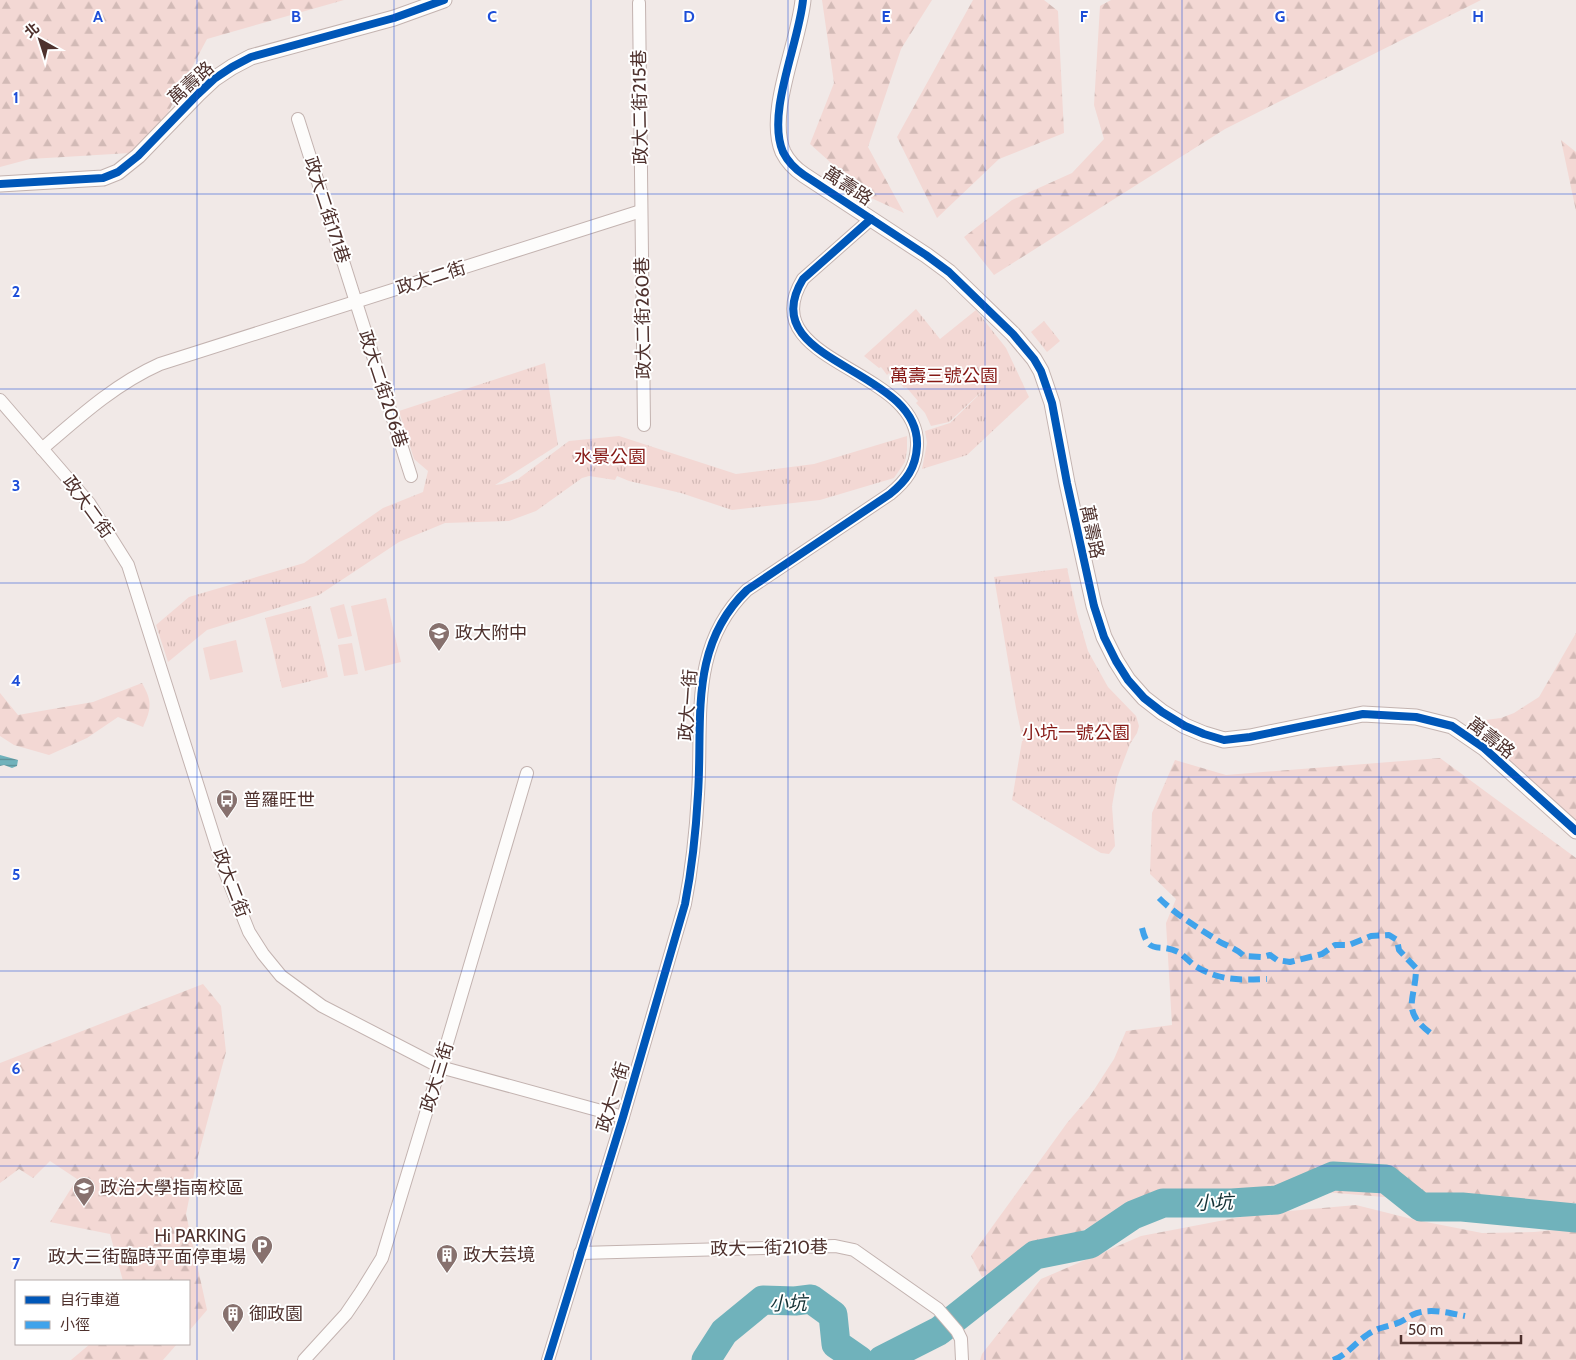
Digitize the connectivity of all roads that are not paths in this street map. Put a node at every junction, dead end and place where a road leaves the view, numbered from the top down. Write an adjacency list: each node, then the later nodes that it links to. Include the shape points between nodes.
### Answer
1 (444, 0): 5 (street, 萬壽路, via 394,18 251,57 232,67 214,79 118,172 103,178)
2 (803, 0): 7 (street, 萬壽路, via 780,105 778,124 783,151 789,162 804,175)
3 (639, 3): 6 (street, 政大二街215巷)
4 (298, 119): 8 (street, 政大二街171巷)
5 (0, 184)
6 (641, 211): 8 (street, 政大二街); 10 (street, 政大二街260巷)
7 (871, 219): 14 (street, 萬壽路, via 926,254 956,278 1034,358 1052,402 1094,606 1116,661 1144,698 1185,726 1224,740 1363,714 1416,717 1452,726 1484,748); 16 (street, 政大一街, via 803,279 797,290 794,313 801,333 812,345 901,405 916,431 916,456 903,483 755,583 730,609 716,630 704,669 692,869 685,904)
8 (356, 301): 11 (street, 政大二街, via 173,359 138,374 104,397); 12 (street, 政大二街206巷)
9 (0, 400): 11 (street, 政大二街)
10 (644, 425)
11 (42, 449): 15 (street, 政大二街, via 89,504 128,565 225,872 249,932 263,954 281,976 322,1006)
12 (411, 476)
13 (527, 772): 15 (street, 政大三街)
14 (1576, 832)
15 (440, 1067): 16 (street, 政大二街); 18 (street, 政大三街, via 382,1258 346,1314)
16 (623, 1117): 17 (street, 政大一街)
17 (580, 1254): 19 (street, 政大一街); 20 (street, 政大一街210巷, via 835,1246 854,1250 938,1309 961,1339)
18 (304, 1360)
19 (548, 1360)
20 (962, 1360)

